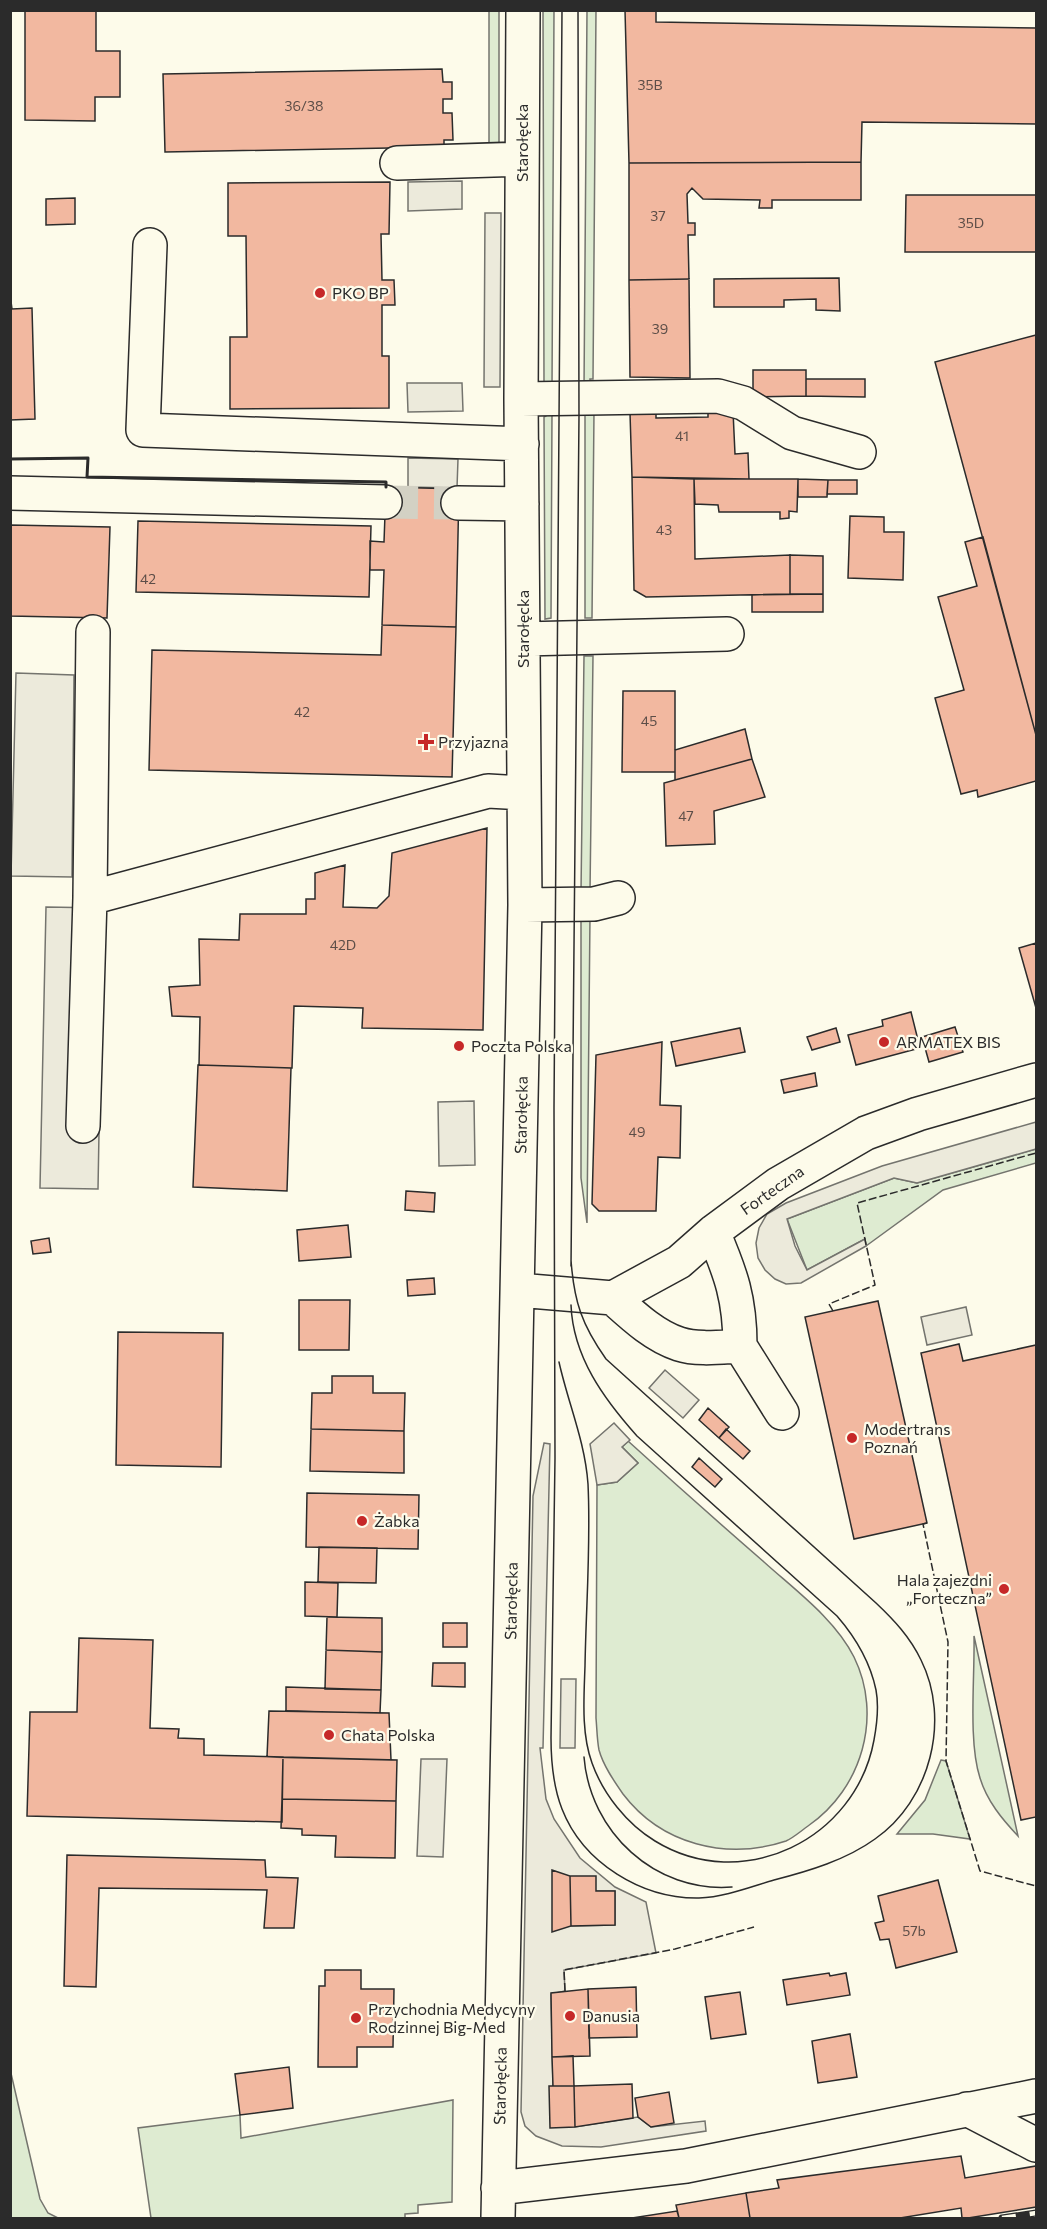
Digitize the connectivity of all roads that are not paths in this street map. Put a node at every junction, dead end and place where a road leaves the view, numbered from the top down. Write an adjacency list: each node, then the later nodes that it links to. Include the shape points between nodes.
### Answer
1 (523, 10): 2 (street, Starołęcka)
2 (522, 159): 3 (street); 5 (street, Starołęcka)
3 (397, 164)
4 (150, 245): 6 (street, via 143,430)
5 (521, 399): 6 (street, Starołęcka); 7 (street, via 718,396 744,404 792,433)
6 (522, 444): 11 (street, Starołęcka)
7 (859, 452)
8 (10, 493): 9 (street)
9 (385, 502)
10 (458, 503): 11 (street)
11 (522, 504): 14 (street, Starołęcka)
12 (93, 633): 16 (street)
13 (727, 634): 14 (street)
14 (523, 639): 15 (street, Starołęcka)
15 (524, 793): 16 (street, via 488,791); 18 (street, Starołęcka)
16 (90, 898): 20 (street)
17 (618, 898): 18 (street, via 594,904)
18 (525, 904): 22 (street, Starołęcka)
19 (1036, 1080): 21 (street, Forteczna, via 866,1133 778,1184)
20 (83, 1126)
21 (713, 1232): 23 (street, Forteczna, via 679,1262); 24 (street, via 734,1284)
22 (518, 1290): 23 (street); 29 (street, Starołęcka)
23 (613, 1298): 24 (street, via 644,1324 679,1344)
24 (740, 1346): 25 (street)
25 (782, 1413)
26 (1036, 2096): 27 (street)
27 (967, 2109): 28 (street); 29 (street)
28 (1036, 2145)
29 (498, 2203)

